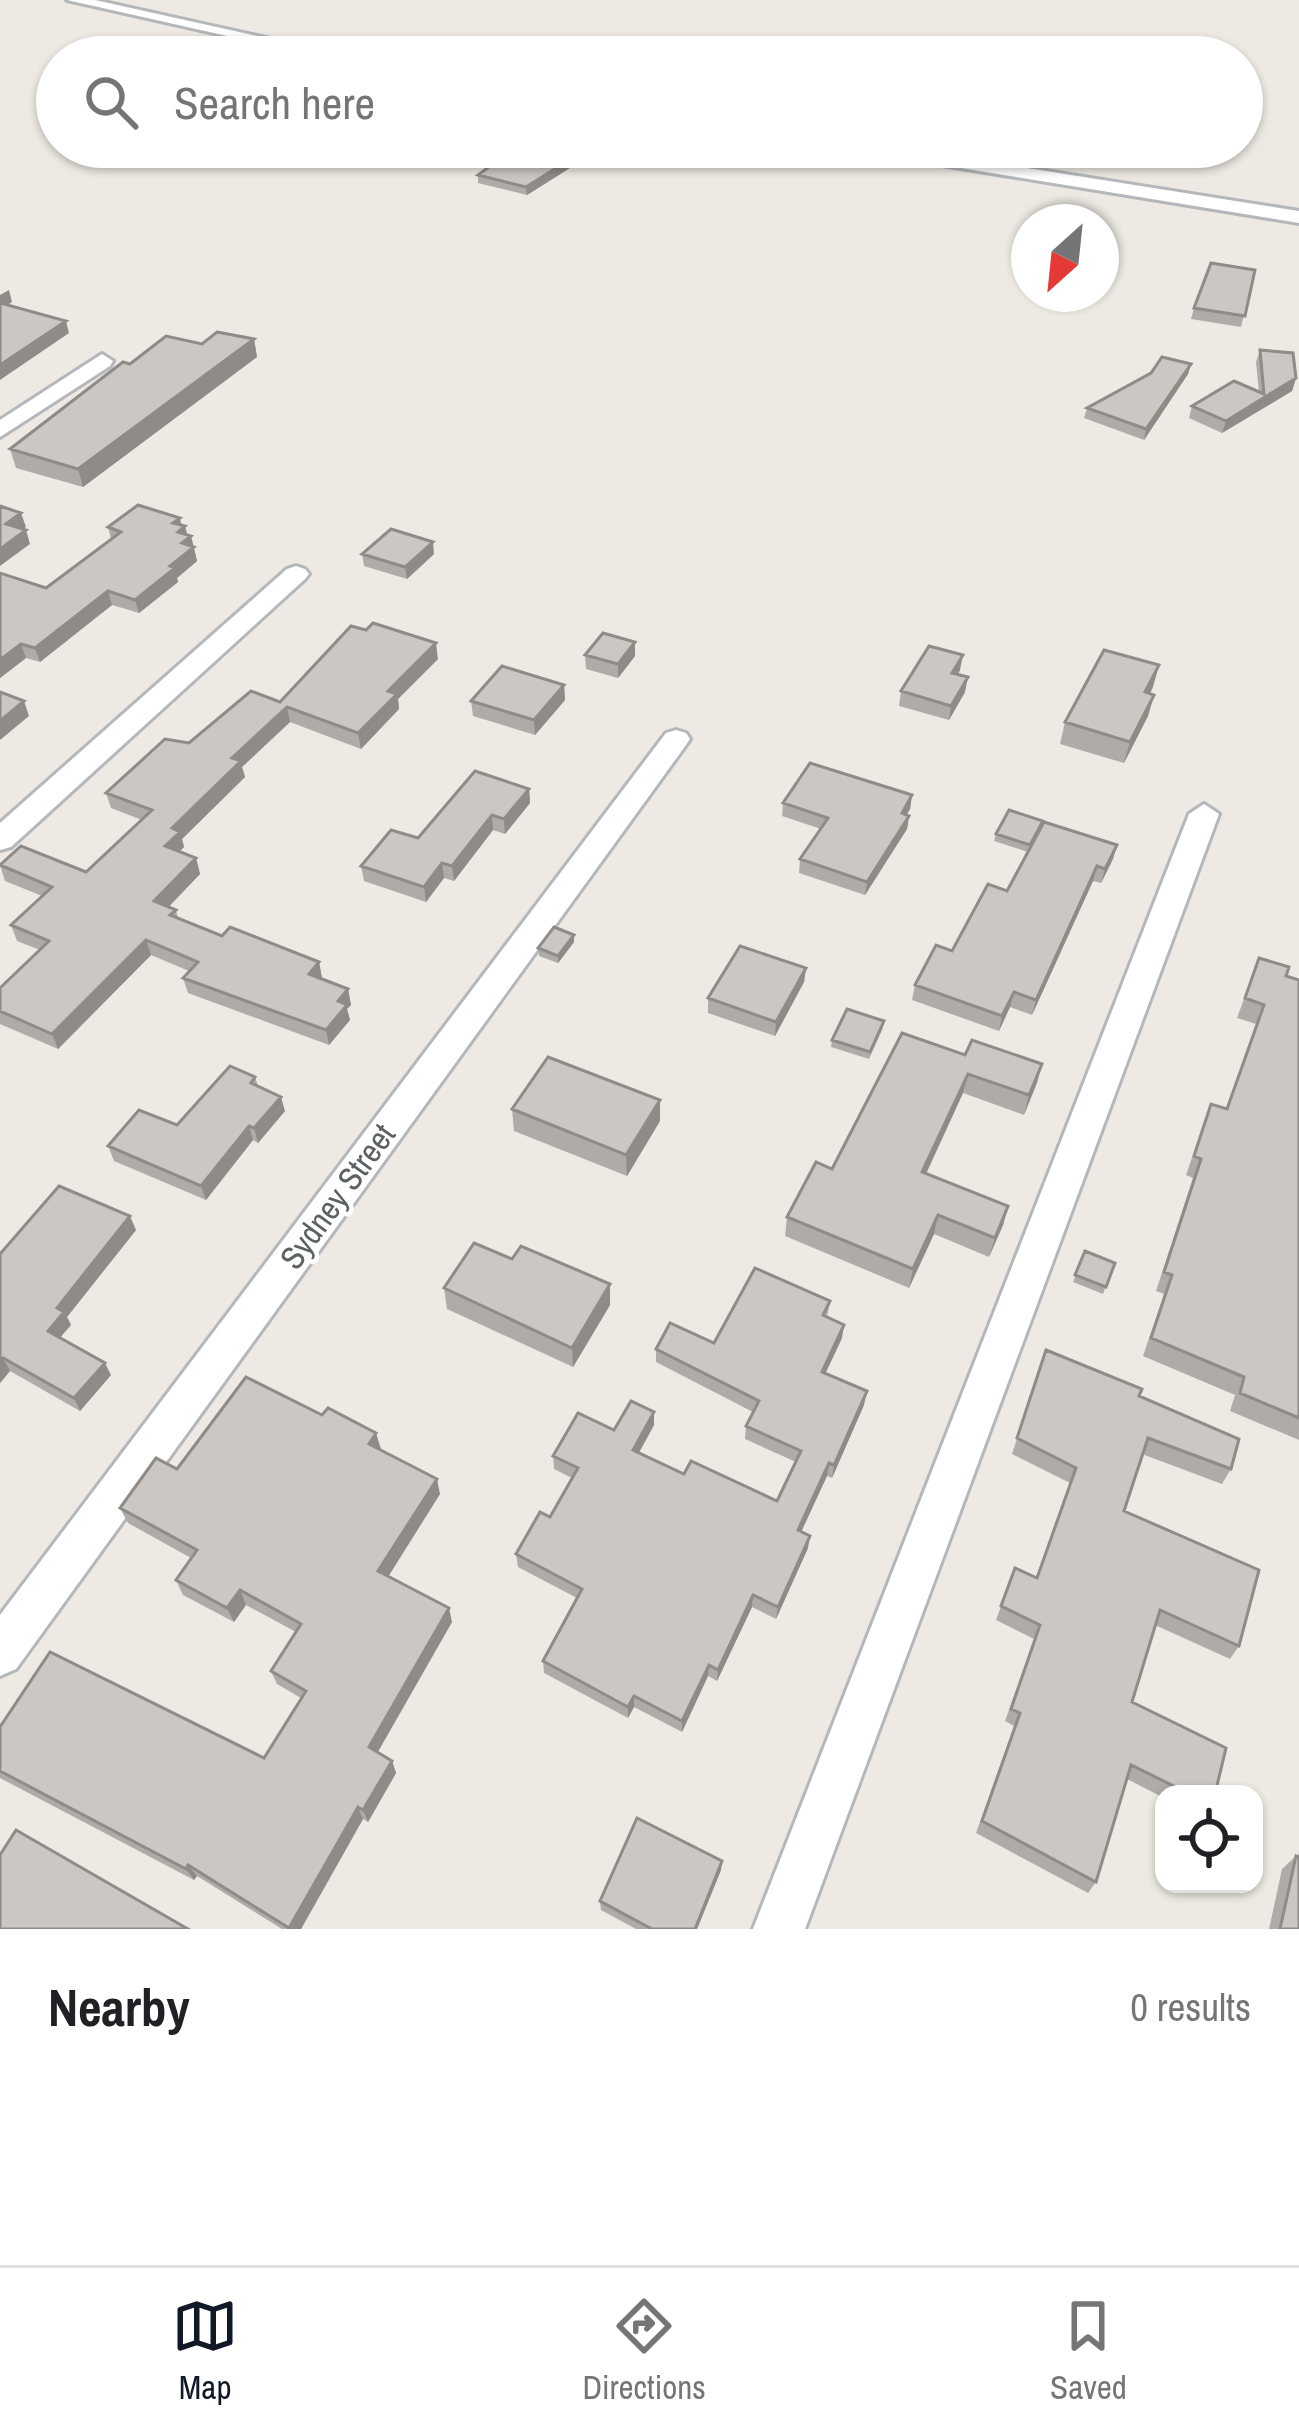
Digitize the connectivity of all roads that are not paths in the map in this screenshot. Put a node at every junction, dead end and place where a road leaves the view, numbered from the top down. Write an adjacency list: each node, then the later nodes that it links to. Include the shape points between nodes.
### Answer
1 (74, 0): 2 (street)
2 (245, 36)
3 (993, 168): 4 (street)
4 (1299, 217)
5 (102, 361): 6 (street)
6 (0, 430)
7 (296, 574): 10 (street)
8 (676, 739): 11 (street, Sydney Street)
9 (1204, 814): 12 (street)
10 (0, 840)
11 (0, 1653)
12 (779, 1929)

